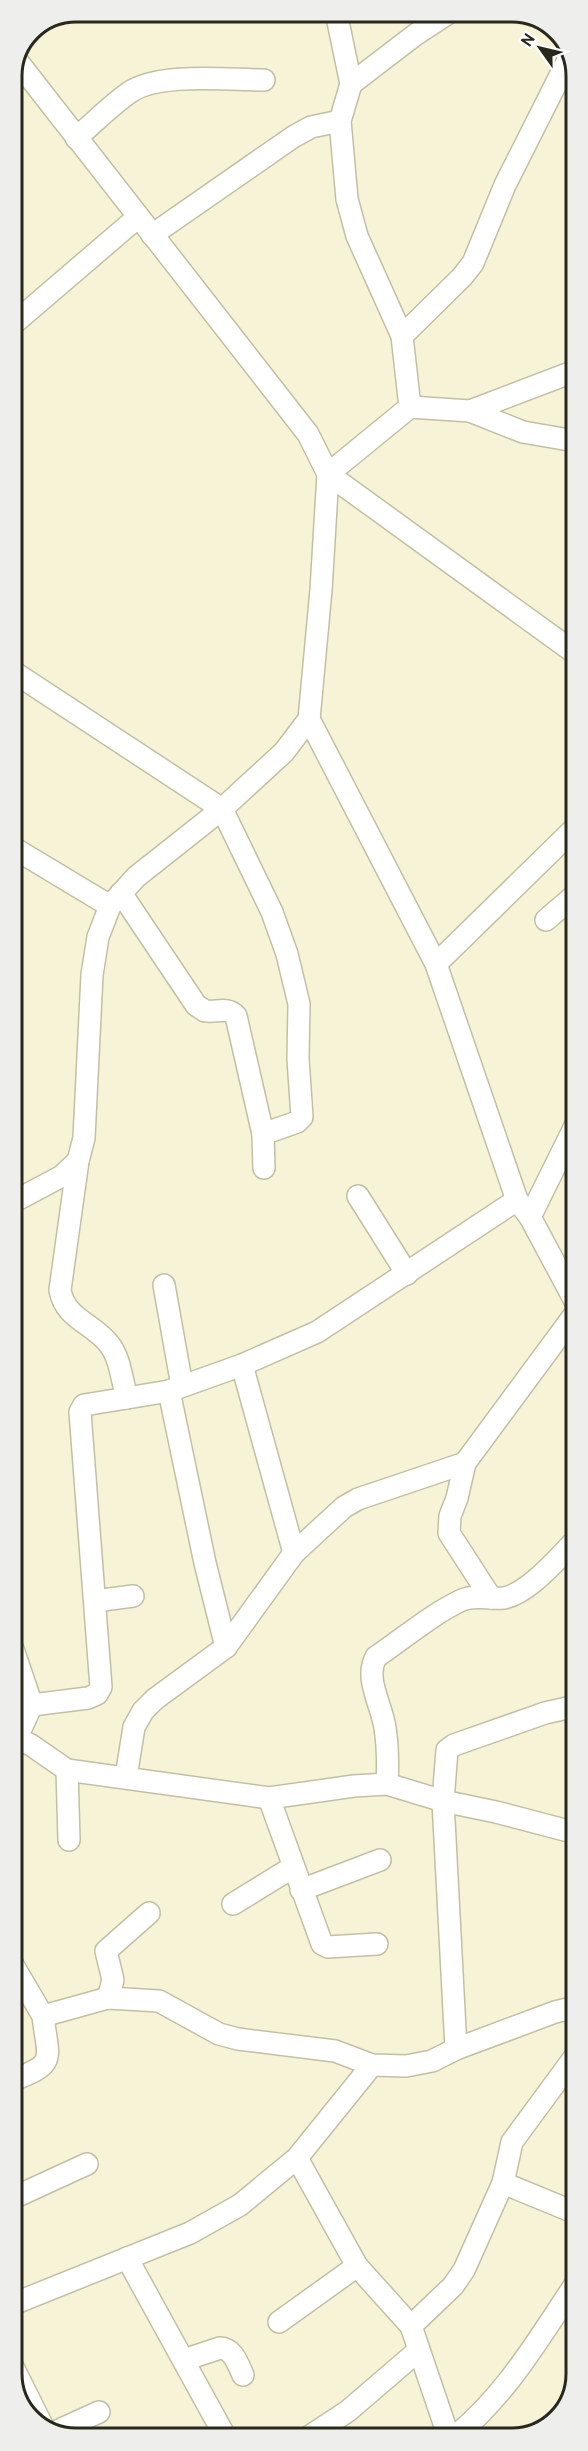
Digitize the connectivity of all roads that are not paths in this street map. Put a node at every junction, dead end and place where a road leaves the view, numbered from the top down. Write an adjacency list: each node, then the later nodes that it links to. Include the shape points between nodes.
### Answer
1 (338, 23): 6 (street)
2 (434, 23): 6 (street)
3 (564, 67): 12 (street, via 505,185 473,263)
4 (23, 69): 8 (street)
5 (264, 80): 8 (street, via 167,80 148,84 131,91)
6 (351, 84): 7 (street)
7 (340, 121): 10 (street, via 311,127 293,137); 12 (street, via 347,199 357,236)
8 (76, 138): 9 (street)
9 (138, 217): 10 (street); 11 (street)
10 (152, 236): 17 (street, via 308,434)
11 (22, 316)
12 (402, 336): 14 (street)
13 (566, 374): 15 (street)
14 (410, 407): 15 (street); 17 (street)
15 (470, 411): 16 (street, via 523,432)
16 (566, 439)
17 (328, 474): 18 (street); 20 (street)
18 (566, 646)
19 (22, 678): 21 (street)
20 (309, 719): 21 (street, via 284,753); 27 (street)
21 (222, 809): 24 (street, via 136,877); 28 (street, via 272,912 299,1004 302,1117)
22 (566, 837): 27 (street)
23 (22, 852): 24 (street)
24 (116, 899): 28 (street, via 196,1005 205,1011 225,1009 236,1016); 30 (street, via 98,937 92,975 84,1138)
25 (566, 903): 26 (street)
26 (546, 920)
27 (436, 964): 34 (street)
28 (263, 1134): 31 (street)
29 (566, 1144): 35 (street)
30 (78, 1161): 33 (street, via 62,1176); 42 (street, via 60,1290 62,1302 114,1350)
31 (264, 1168)
32 (357, 1196): 36 (street)
33 (22, 1197)
34 (517, 1200): 35 (street); 36 (street)
35 (530, 1217): 37 (street)
36 (407, 1274): 40 (street, via 317,1332)
37 (566, 1284)
38 (164, 1285): 41 (street)
39 (566, 1326): 43 (street)
40 (242, 1365): 41 (street); 45 (street)
41 (176, 1388): 42 (street); 49 (street, via 205,1563)
42 (127, 1398): 48 (street, via 84,1405 80,1412)
43 (465, 1463): 45 (street, via 358,1499); 47 (street, via 449,1533)
44 (566, 1550): 47 (street, via 516,1594)
45 (294, 1553): 49 (street)
46 (132, 1596): 48 (street)
47 (491, 1598): 57 (street, via 462,1600 376,1657 372,1664 371,1674 385,1726)
48 (95, 1601): 51 (street, via 101,1687 97,1694)
49 (226, 1647): 56 (street, via 143,1711 134,1727)
50 (22, 1677): 51 (street)
51 (32, 1706): 53 (street)
52 (566, 1708): 59 (street, via 447,1750)
53 (22, 1724)
54 (22, 1741): 55 (street)
55 (67, 1770): 56 (street); 61 (street)
56 (126, 1777): 58 (street)
57 (387, 1784): 58 (street); 59 (street)
58 (269, 1798): 63 (street)
59 (443, 1801): 60 (street); 72 (street)
60 (566, 1830)
61 (69, 1840)
62 (380, 1860): 64 (street)
63 (293, 1867): 64 (street); 65 (street)
64 (301, 1890): 67 (street, via 322,1944)
65 (233, 1904)
66 (149, 1913): 69 (street, via 106,1951 113,1980)
67 (377, 1944)
68 (22, 1980): 71 (street)
69 (108, 1998): 71 (street); 73 (street, via 159,2001 219,2034 335,2051)
70 (566, 2009): 72 (street)
71 (43, 2016): 75 (street, via 48,2058 38,2071)
72 (456, 2049): 73 (street, via 432,2061 406,2066)
73 (372, 2065): 76 (street)
74 (566, 2069): 78 (street, via 512,2142)
75 (22, 2077)
76 (297, 2158): 81 (street, via 240,2205 190,2233); 82 (street)
77 (87, 2164): 79 (street)
78 (503, 2183): 80 (street); 86 (street, via 464,2270 453,2286)
79 (22, 2194)
80 (566, 2209)
81 (128, 2258): 84 (street); 88 (street)
82 (357, 2266): 85 (street); 86 (street)
83 (566, 2298): 95 (street, via 507,2385)
84 (22, 2300)
85 (279, 2322)
86 (411, 2326): 87 (street)
87 (419, 2349): 93 (street, via 348,2411); 94 (street)
88 (184, 2360): 89 (street, via 226,2348); 92 (street)
89 (243, 2375)
90 (99, 2412): 91 (street)
91 (65, 2427)
92 (221, 2428)
93 (322, 2428)
94 (447, 2428)
95 (465, 2428)

